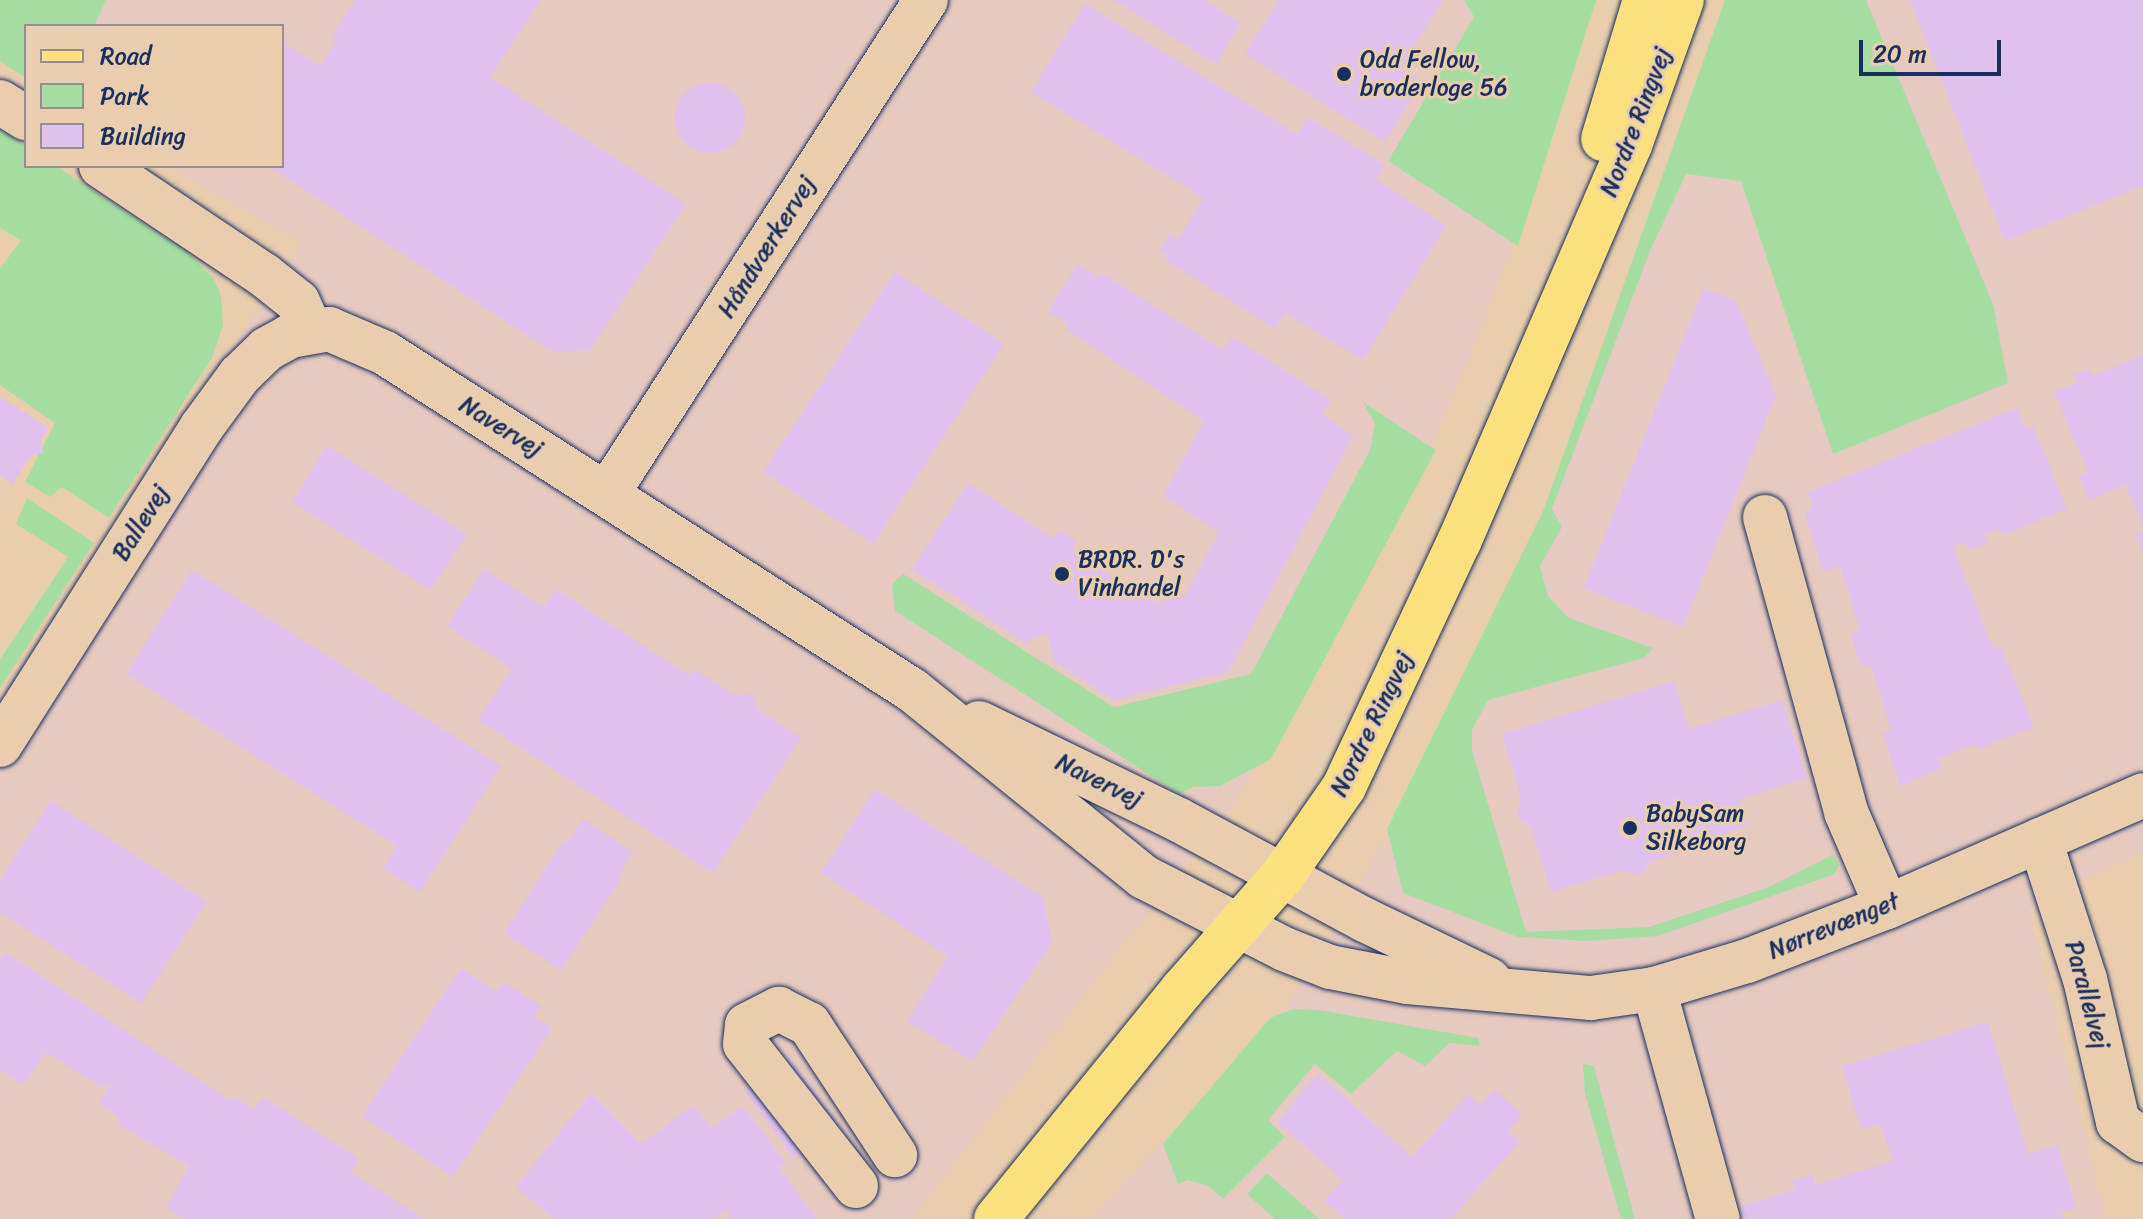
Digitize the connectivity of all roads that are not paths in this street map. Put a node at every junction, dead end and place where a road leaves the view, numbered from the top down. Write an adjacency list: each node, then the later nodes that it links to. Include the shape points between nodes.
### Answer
1 (926, 0): 9 (street, Håndværkervej)
2 (1645, 0): 7 (main road, Nordre Ringvej, via 1603,136)
3 (1682, 0): 7 (main road, Nordre Ringvej, via 1630,145)
4 (0, 102): 5 (street)
5 (24, 117)
6 (104, 168): 8 (street, via 264,275 298,302)
7 (1588, 242): 15 (main road, Nordre Ringvej, via 1459,542 1344,787)
8 (310, 329): 9 (street, Navervej, via 329,329 385,353); 12 (street, Ballevej, via 267,349 240,375)
9 (607, 494): 11 (street, Navervej)
10 (1765, 517): 16 (street, via 1846,812)
11 (912, 690): 15 (street, Navervej); 17 (street, Navervej, via 1126,865 1189,903)
12 (0, 745)
13 (2143, 795): 14 (street, Nørrevænget)
14 (2040, 840): 16 (street, Nørrevænget); 20 (street, Parallelvej, via 2085,979 2118,1122)
15 (1283, 875): 17 (main road, Nordre Ringvej); 19 (street, Nørrevænget)
16 (1887, 907): 18 (street, Nørrevænget, via 1747,961)
17 (1242, 926): 19 (street, Nørrevænget, via 1330,967 1407,982); 23 (main road, Nordre Ringvej, via 1182,990)
18 (1654, 989): 19 (street, Nørrevænget, via 1591,998); 24 (street)
19 (1510, 991)
20 (2143, 1140)
21 (895, 1155): 22 (street, via 809,1024 779,1009 747,1025 745,1044)
22 (856, 1186)
23 (996, 1219)
24 (1718, 1219)

